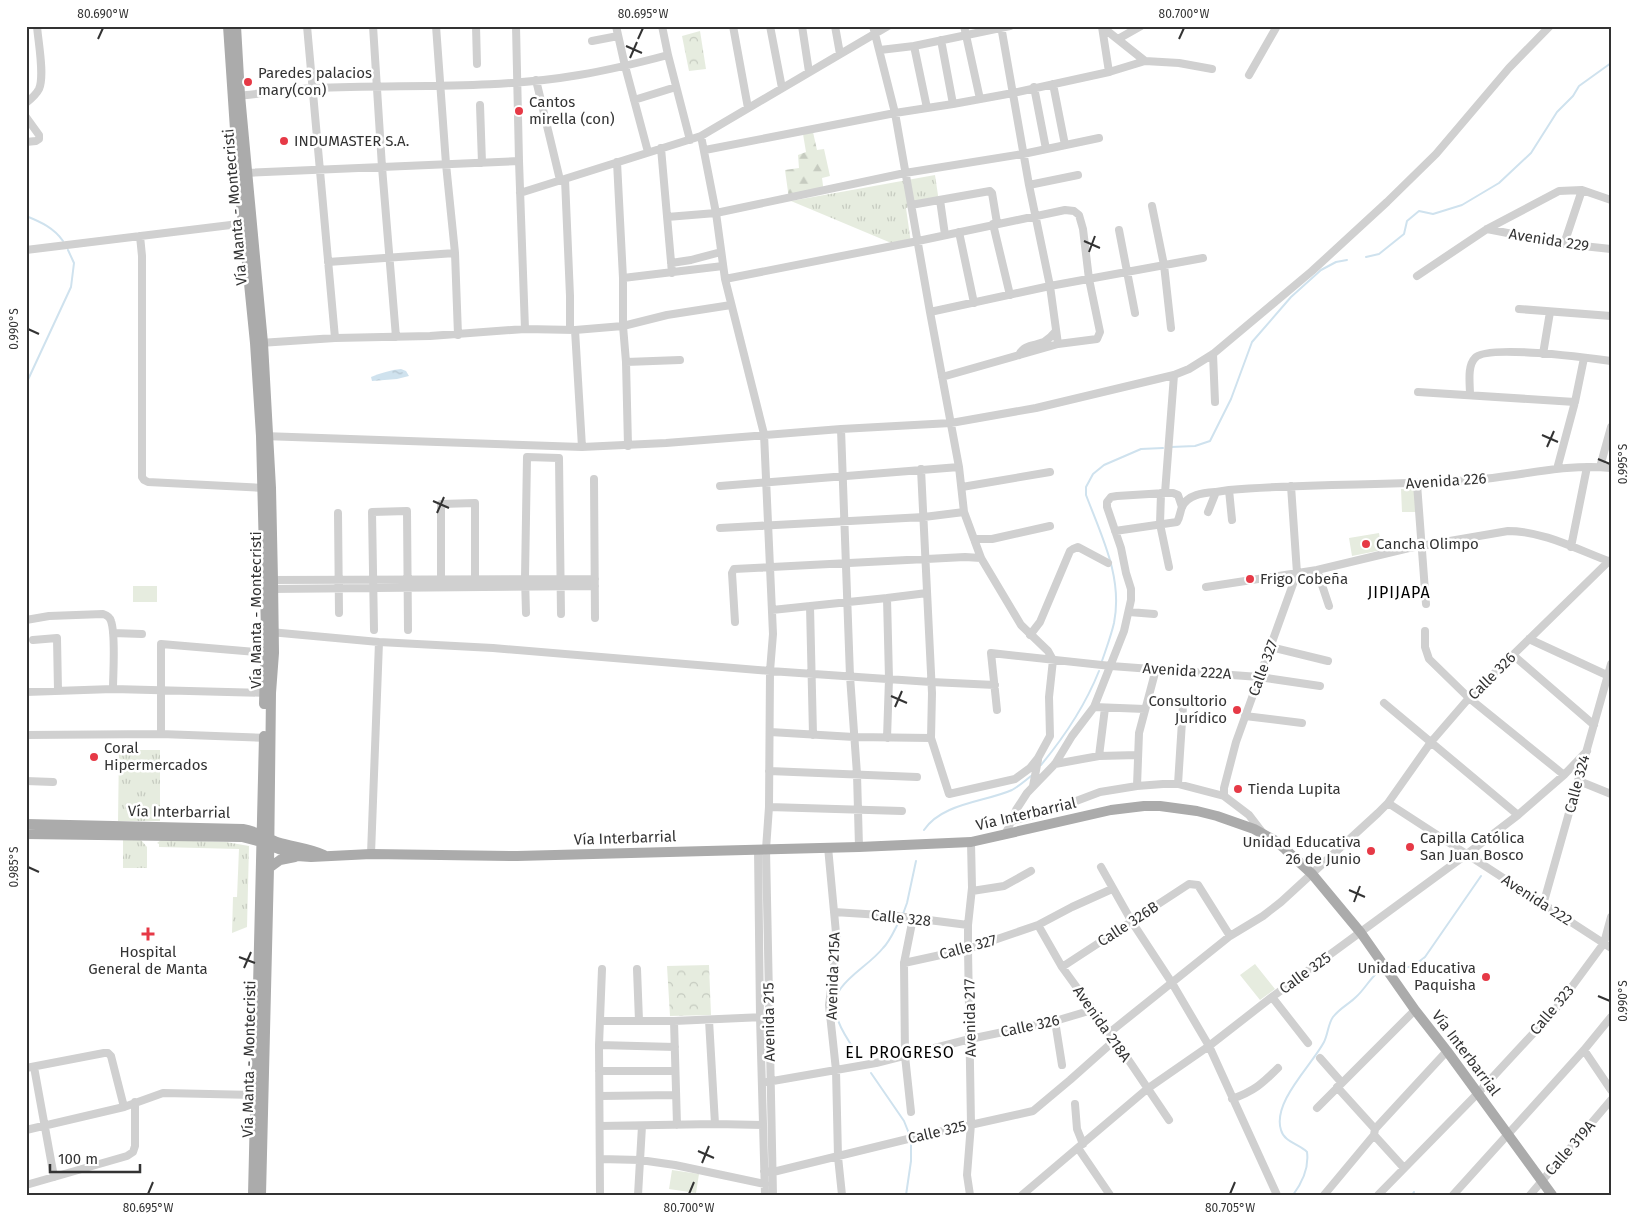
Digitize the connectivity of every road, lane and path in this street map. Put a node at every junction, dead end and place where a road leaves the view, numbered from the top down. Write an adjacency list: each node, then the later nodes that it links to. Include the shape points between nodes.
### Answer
1 (37, 26): 52 (street, via 42,80 39,90)
2 (228, 26): 49 (main road, Vía Manta - Montecristi)
3 (236, 26): 49 (main road, Vía Manta - Montecristi)
4 (307, 26): 46 (street)
5 (374, 26): 42 (street)
6 (436, 26): 43 (street)
7 (476, 26): 33 (street)
8 (516, 26): 40 (street)
9 (616, 26): 24 (street)
10 (662, 26): 31 (street)
11 (734, 26): 55 (street)
12 (770, 26): 47 (street)
13 (802, 26): 36 (street)
14 (835, 26): 30 (street)
15 (888, 26): 22 (street)
16 (964, 26): 23 (street)
17 (1141, 26): 25 (street)
18 (1277, 26): 38 (street)
19 (1550, 26): 134 (street, via 1509,68 1436,154 1387,202)
20 (1004, 27): 23 (street); 48 (street)
21 (1101, 27): 25 (street); 37 (street)
22 (874, 30): 29 (street); 30 (street)
23 (967, 35): 26 (street); 50 (street)
24 (618, 36): 27 (street); 34 (street)
25 (1118, 39): 32 (street)
26 (941, 40): 28 (street); 53 (street)
27 (592, 41)
28 (914, 46): 29 (street); 56 (street)
29 (880, 50): 57 (street)
30 (840, 54): 36 (street)
31 (668, 55): 34 (street); 44 (street)
32 (1145, 61): 35 (street); 37 (street)
33 (477, 64)
34 (624, 66): 39 (street, via 578,76); 51 (street)
35 (1212, 69)
36 (809, 72): 47 (street)
37 (1108, 72): 41 (street)
38 (1249, 75)
39 (536, 80): 40 (street); 78 (street)
40 (517, 82): 43 (street); 69 (street)
41 (1053, 84): 45 (street); 63 (street)
42 (378, 86): 43 (street); 46 (street); 73 (street)
43 (440, 86): 72 (street)
44 (676, 87): 51 (street); 61 (street)
45 (1034, 87): 48 (street); 65 (street)
46 (312, 88): 49 (street); 74 (street)
47 (782, 88): 55 (street)
48 (1013, 93): 50 (street); 68 (street)
49 (236, 96): 75 (main road, Vía Manta - Montecristi)
50 (980, 99): 53 (street)
51 (634, 100): 67 (street)
52 (26, 103)
53 (953, 104): 56 (street)
54 (480, 105): 70 (street)
55 (748, 108): 59 (street)
56 (927, 108): 57 (street)
57 (895, 112): 66 (street); 76 (street)
58 (26, 117): 62 (street, via 39,139)
59 (701, 136): 61 (street); 66 (street, Avenida 215)
60 (1099, 138): 63 (street)
61 (690, 140): 64 (street)
62 (26, 142)
63 (1065, 146): 65 (street)
64 (661, 148): 67 (street); 88 (street)
65 (1046, 149): 68 (street)
66 (705, 150): 86 (street, Avenida 215)
67 (648, 152): 71 (street)
68 (1023, 154): 76 (street); 79 (street)
69 (519, 161): 70 (street); 81 (street)
70 (482, 162): 72 (street)
71 (617, 162): 78 (street); 111 (street)
72 (446, 164): 73 (street); 101 (street)
73 (382, 168): 74 (street); 102 (street)
74 (320, 171): 75 (street); 104 (street)
75 (242, 173): 89 (main road, Vía Manta - Montecristi)
76 (905, 173): 84 (street); 86 (street)
77 (1078, 175): 79 (street)
78 (562, 180): 81 (street); 126 (street)
79 (1029, 185): 87 (street)
80 (1582, 190): 83 (street); 91 (street, via 1559,191); 97 (street)
81 (520, 193): 125 (street)
82 (940, 200): 84 (street); 90 (street, via 990,191); 95 (street)
83 (1611, 200)
84 (912, 205): 96 (street)
85 (1152, 206): 106 (street)
86 (716, 213): 88 (street); 100 (street, Avenida 215)
87 (1036, 216): 90 (street); 113 (street, via 1065,210 1079,215); 114 (street)
88 (667, 217): 105 (street)
89 (247, 223): 94 (street); 131 (main road, Vía Manta - Montecristi)
90 (995, 224): 93 (street); 115 (street)
91 (1487, 229): 97 (street, Avenida 229); 110 (street)
92 (1119, 230): 108 (street)
93 (958, 232): 95 (street); 116 (street)
94 (140, 236): 99 (street); 167 (street, via 142,477 148,482)
95 (945, 236): 96 (street)
96 (918, 241): 112 (street); 119 (street)
97 (1564, 244): 98 (street, Avenida 229)
98 (1611, 249)
99 (26, 250)
100 (721, 252): 105 (street); 107 (street, Avenida 215)
101 (455, 253): 102 (street); 128 (street)
102 (388, 257): 104 (street); 129 (street)
103 (1203, 258): 106 (street)
104 (328, 262): 130 (street)
105 (671, 262): 109 (street)
106 (1164, 265): 108 (street); 124 (street)
107 (723, 266): 109 (street); 112 (street, Avenida 215)
108 (1127, 272): 113 (street); 121 (street)
109 (672, 273): 111 (street)
110 (1417, 276)
111 (623, 278): 123 (street)
112 (725, 279): 117 (street, Avenida 215)
113 (1089, 279): 114 (street); 132 (street, via 1099,336 1097,339)
114 (1050, 286): 115 (street); 127 (street)
115 (1010, 295): 116 (street)
116 (974, 303): 119 (street)
117 (731, 305): 123 (street); 149 (street, Avenida 215)
118 (1519, 309): 120 (street)
119 (930, 312): 141 (street)
120 (1550, 312): 122 (street); 135 (street)
121 (1135, 313)
122 (1611, 316)
123 (623, 326): 126 (street); 139 (street)
124 (1171, 328)
125 (524, 329): 126 (street); 128 (street)
126 (572, 330): 152 (street)
127 (1056, 332): 132 (street); 133 (street, via 1044,342 1026,347)
128 (458, 335): 129 (street)
129 (396, 337): 130 (street)
130 (336, 338): 131 (street)
131 (259, 343): 150 (main road, Vía Manta - Montecristi)
132 (1058, 344): 133 (street)
133 (1020, 354): 141 (street)
134 (1213, 354): 140 (street); 144 (street)
135 (1543, 354): 136 (street); 143 (street, via 1491,351 1479,354 1471,363)
136 (1584, 358): 138 (street); 145 (street)
137 (680, 360): 139 (street)
138 (1611, 361)
139 (626, 362): 151 (street)
140 (1174, 375): 146 (street, via 1036,408); 170 (street)
141 (942, 377): 146 (street)
142 (1418, 392): 143 (street)
143 (1470, 395): 145 (street)
144 (1215, 402)
145 (1575, 402): 158 (street)
146 (951, 423): 148 (street); 153 (street)
147 (1611, 427): 155 (street)
148 (841, 429): 149 (street); 160 (street)
149 (764, 434): 151 (street); 162 (street, Avenida 215)
150 (264, 436): 152 (street); 167 (main road, Vía Manta - Montecristi)
151 (628, 446): 152 (street)
152 (582, 447)
153 (959, 467): 157 (street); 166 (street)
154 (1587, 467): 155 (street, Avenida 226); 158 (street, Avenida 226); 185 (street)
155 (1600, 467): 156 (street, Avenida 226)
156 (1611, 468)
157 (921, 469): 160 (street); 175 (street)
158 (1557, 469): 163 (street, Avenida 226)
159 (1050, 472): 166 (street)
160 (843, 476): 162 (street); 177 (street)
161 (594, 479): 201 (street)
162 (767, 482): 164 (street); 179 (street, Avenida 215)
163 (1417, 484): 165 (street, Avenida 226); 184 (street)
164 (720, 486)
165 (1291, 486): 168 (street, Avenida 226); 194 (street, Calle 327)
166 (962, 487): 172 (street)
167 (266, 488): 204 (main road, Vía Manta - Montecristi)
168 (1229, 490): 169 (street, Avenida 226); 176 (street)
169 (1216, 492): 171 (street, Avenida 226, via 1189,498); 173 (street)
170 (1163, 493): 171 (street, via 1178,495); 178 (street); 182 (street, via 1111,497 1107,507)
171 (1182, 507): 178 (street, Avenida 226, via 1177,522)
172 (964, 512): 175 (street); 183 (street)
173 (1208, 512)
174 (338, 513): 198 (street)
175 (924, 517): 177 (street); 187 (street)
176 (1232, 520)
177 (845, 522): 179 (street); 190 (street)
178 (1160, 524): 182 (street); 191 (street)
179 (769, 525): 181 (street); 192 (street, Avenida 215)
180 (1050, 526): 183 (street, via 992,539)
181 (720, 528)
182 (1115, 531): 218 (street, via 1131,589)
183 (974, 539): 186 (street)
184 (1420, 546): 185 (street, via 1521,531); 193 (street); 213 (street)
185 (1571, 547): 189 (street)
186 (981, 558): 187 (street); 231 (street)
187 (926, 559): 190 (street); 210 (street)
188 (1108, 562): 231 (street, via 1078,548 1070,551 1040,622)
189 (1610, 562): 232 (street, Calle 326)
190 (846, 564): 192 (street); 212 (street)
191 (1169, 566)
192 (771, 568): 216 (street, Avenida 215); 224 (street, via 734,569)
193 (1317, 570): 194 (street); 215 (street)
194 (1297, 573): 206 (street); 235 (street, Calle 327)
195 (475, 578): 199 (street); 203 (street); 203 (street, via 475,503 441,504); 205 (street)
196 (374, 579): 198 (street); 202 (street); 202 (street, via 372,512 406,511); 208 (street)
197 (309, 580): 198 (street); 204 (street); 209 (street)
198 (338, 580): 207 (street)
199 (525, 582): 200 (street); 200 (street, via 526,457 559,458); 205 (street); 217 (street)
200 (560, 582): 201 (street); 220 (street)
201 (595, 582): 222 (street)
202 (407, 583): 203 (street); 208 (street); 226 (street)
203 (441, 583): 205 (street)
204 (269, 584): 209 (street); 228 (main road, Vía Manta - Montecristi)
205 (475, 587)
206 (1206, 587)
207 (338, 588): 208 (street); 209 (street); 219 (street)
208 (374, 588): 225 (street)
209 (309, 589)
210 (927, 593): 211 (street); 249 (street)
211 (887, 598): 212 (street); 248 (street)
212 (847, 603): 214 (street); 245 (street)
213 (1426, 604)
214 (810, 606): 216 (street); 244 (street)
215 (1330, 606)
216 (772, 610): 243 (street, Avenida 215)
217 (526, 612)
218 (1129, 612): 221 (street); 241 (street)
219 (339, 613)
220 (560, 614)
221 (1154, 614)
222 (595, 618)
223 (26, 620): 229 (street, via 102,614 111,620)
224 (735, 622)
225 (374, 630)
226 (408, 630)
227 (1425, 631): 257 (street, via 1429,660)
228 (270, 632): 234 (street); 236 (main road, Vía Manta - Montecristi)
229 (113, 633): 230 (street); 252 (street)
230 (142, 634)
231 (1030, 635): 238 (street)
232 (1529, 639): 237 (street, Calle 326); 247 (street)
233 (33, 640): 254 (street, via 57,638)
234 (378, 642): 243 (street, via 493,648); 309 (street)
235 (1270, 647): 239 (street); 246 (street, Calle 327)
236 (270, 653): 253 (street, via 161,644); 256 (main road, Vía Manta - Montecristi)
237 (1513, 654): 257 (street, Calle 326); 266 (street)
238 (1053, 660): 241 (street, Avenida 222A); 250 (street, Avenida 222A, via 990,653); 279 (street, via 1049,697 1050,736)
239 (1328, 661)
240 (1611, 664): 247 (street, Calle 324)
241 (1111, 666): 242 (street, Avenida 222A); 260 (street)
242 (1156, 669): 246 (street, Avenida 222A); 262 (street)
243 (770, 671): 244 (street); 267 (street, Avenida 215)
244 (812, 674): 245 (street); 270 (street)
245 (850, 676): 248 (street); 271 (street)
246 (1259, 676): 251 (street, Avenida 222A); 264 (street, Calle 327)
247 (1609, 676): 266 (street, Calle 324)
248 (889, 679): 249 (street); 273 (street)
249 (932, 682): 250 (street); 274 (street)
250 (995, 685): 263 (street)
251 (1320, 686)
252 (113, 689): 253 (street); 254 (street)
253 (161, 690): 256 (street); 269 (street)
254 (58, 691): 255 (street)
255 (26, 692)
256 (268, 693): 272 (main road, Vía Manta - Montecristi)
257 (1469, 698): 275 (street, Calle 326); 283 (street)
258 (1384, 703): 275 (street)
259 (1183, 706): 288 (street)
260 (1094, 707): 261 (street); 280 (street)
261 (1105, 708): 262 (street); 278 (street)
262 (1145, 709): 277 (street)
263 (997, 710)
264 (1245, 716): 265 (street); 292 (street, Calle 327, via 1229,767)
265 (1302, 723)
266 (1594, 725): 276 (street, Calle 324)
267 (770, 732): 270 (street); 281 (street, Avenida 215)
268 (26, 734): 269 (street)
269 (161, 734): 272 (street)
270 (813, 735): 271 (street)
271 (854, 737): 273 (street); 282 (street)
272 (267, 738): 304 (main road, Vía Manta - Montecristi)
273 (887, 738): 274 (street)
274 (931, 738): 279 (street, via 949,794 1015,779)
275 (1430, 742): 293 (street, Calle 326); 297 (street)
276 (1587, 751): 283 (street, Calle 325); 286 (street, Calle 324)
277 (1138, 754): 278 (street); 290 (street)
278 (1099, 756): 280 (street)
279 (1038, 758): 289 (street)
280 (1055, 764): 289 (street)
281 (769, 771): 282 (street); 294 (street, Avenida 215)
282 (857, 774): 284 (street); 295 (street)
283 (1564, 775): 297 (street, Calle 325)
284 (917, 777)
285 (26, 781): 287 (street)
286 (1579, 781): 291 (street); 319 (street, Calle 324)
287 (53, 782)
288 (1178, 784): 290 (street); 292 (street)
289 (1033, 786): 298 (street, via 1021,801)
290 (1137, 786): 298 (street, via 1100,792)
291 (1611, 794)
292 (1224, 796): 302 (street, via 1249,815)
293 (1388, 803): 310 (street, Avenida 222); 316 (street, Calle 325)
294 (769, 807): 295 (street); 308 (street, Avenida 215)
295 (858, 811): 296 (street); 307 (street)
296 (902, 811)
297 (1518, 815): 310 (street, Calle 325)
298 (1012, 821): 301 (street)
299 (26, 824): 300 (main road, Vía Interbarrial)
300 (151, 831): 303 (main road, Vía Interbarrial); 304 (main road, Vía Interbarrial)
301 (1006, 833): 302 (main road, Vía Interbarrial, via 1144,806 1197,811); 305 (main road, Vía Interbarrial)
302 (1263, 833): 316 (main road, Vía Interbarrial)
303 (26, 834)
304 (265, 840): 311 (main road, Vía Interbarrial); 312 (main road, Vía Interbarrial); 314 (main road, Vía Manta - Montecristi); 367 (main road, Vía Manta - Montecristi)
305 (971, 842): 307 (main road, Vía Interbarrial); 318 (street, Avenida 217)
306 (828, 847): 307 (main road, Vía Interbarrial); 308 (main road, Vía Interbarrial); 320 (street, Avenida 215A)
307 (859, 847)
308 (762, 849): 309 (main road, Vía Interbarrial, via 517,856); 338 (street, Avenida 215)
309 (371, 854): 311 (main road, Vía Interbarrial)
310 (1468, 854): 319 (street, Avenida 222); 326 (street, Calle 325)
311 (325, 855): 312 (main road, Vía Interbarrial)
312 (297, 856): 314 (main road, via 280,860)
313 (1100, 867): 317 (street)
314 (269, 868): 367 (main road, Vía Manta - Montecristi)
315 (1031, 871): 318 (street, via 1004,886)
316 (1312, 874): 326 (main road, Vía Interbarrial); 327 (street, Calle 325, via 1263,916)
317 (1112, 889): 323 (street); 325 (street, Calle 327)
318 (972, 891): 324 (street, Avenida 217)
319 (1543, 905): 328 (street, Avenida 222)
320 (834, 912): 322 (street, Calle 328); 358 (street, Avenida 215A, via 837,944 829,1005)
321 (1611, 917): 328 (street, Calle 323)
322 (911, 918): 324 (street, Calle 328); 330 (street)
323 (1132, 922): 327 (street, Calle 326B, via 1194,884 1198,885); 331 (street, Calle 326B); 334 (street)
324 (968, 925): 329 (street, Avenida 217)
325 (1038, 925): 329 (street, Calle 327); 331 (street, Avenida 218A)
326 (1361, 933): 335 (street, Calle 325); 337 (main road, Vía Interbarrial)
327 (1230, 936): 334 (street, Calle 325)
328 (1607, 945): 366 (street, Calle 323, via 1554,1011)
329 (968, 949): 330 (street, Calle 327); 346 (street, Avenida 217)
330 (904, 963): 353 (street)
331 (1062, 967): 336 (street, Avenida 218A)
332 (602, 969): 341 (street)
333 (637, 969): 342 (street)
334 (1172, 983): 345 (street, Calle 325); 349 (street)
335 (1272, 997): 347 (street); 349 (street, Calle 325)
336 (1092, 1010): 344 (street, Calle 326); 345 (street, Avenida 218A)
337 (1415, 1010): 352 (main road, Vía Interbarrial); 363 (street)
338 (764, 1017): 340 (street); 361 (street, Avenida 215); 362 (street, Avenida 215)
339 (1611, 1017): 351 (street)
340 (709, 1020): 343 (street); 378 (street)
341 (600, 1021): 342 (street); 348 (street)
342 (639, 1021): 343 (street)
343 (674, 1021): 350 (street)
344 (1055, 1021): 346 (street, Calle 326); 355 (street)
345 (1112, 1036): 364 (street, Avenida 218A); 379 (street, Calle 325, via 1070,1080 1033,1111)
346 (970, 1038): 353 (street, Calle 326); 379 (street, Avenida 217)
347 (1308, 1043)
348 (599, 1045): 350 (street); 359 (street)
349 (1209, 1046): 364 (street, Calle 325); 370 (street)
350 (675, 1047): 360 (street)
351 (1584, 1050): 365 (street); 387 (street)
352 (1447, 1051): 366 (main road, Vía Interbarrial); 386 (street)
353 (905, 1056): 358 (street, Calle 326); 376 (street)
354 (1320, 1058): 363 (street)
355 (1062, 1065)
356 (30, 1068): 374 (street, via 108,1053); 382 (street)
357 (1278, 1068): 370 (street, via 1261,1085)
358 (836, 1070): 361 (street, Calle 326); 389 (street, Avenida 215A)
359 (599, 1071): 360 (street); 369 (street)
360 (675, 1071): 368 (street)
361 (770, 1082): 362 (street, Calle 326); 393 (street, Avenida 215)
362 (762, 1083): 381 (street, Avenida 215)
363 (1340, 1085): 375 (street); 386 (street)
364 (1148, 1089): 377 (street, Avenida 218A); 388 (street, Calle 325)
365 (1611, 1090)
366 (1478, 1093): 387 (main road, Vía Interbarrial); 392 (street, Calle 323)
367 (259, 1094): 372 (street, via 163,1093); 399 (main road, Vía Manta - Montecristi); 400 (main road, Vía Manta - Montecristi)
368 (676, 1095): 369 (street); 380 (street)
369 (600, 1096): 383 (street)
370 (1232, 1099): 398 (street)
371 (1611, 1100): 395 (street, Calle 319A)
372 (135, 1102): 374 (street); 394 (street, via 133,1152)
373 (1075, 1104): 388 (street)
374 (124, 1107): 382 (street)
375 (1317, 1108)
376 (911, 1112)
377 (1169, 1120)
378 (715, 1124): 380 (street); 381 (street)
379 (971, 1124): 389 (street, Calle 325); 406 (street, Avenida 217, via 967,1175)
380 (677, 1125): 384 (street)
381 (763, 1125): 393 (street, Avenida 215)
382 (44, 1126): 385 (street); 394 (street)
383 (600, 1126): 384 (street); 390 (street)
384 (642, 1126): 391 (street)
385 (26, 1130)
386 (1375, 1132): 392 (street); 409 (street)
387 (1508, 1135): 395 (main road, Vía Interbarrial); 411 (street)
388 (1080, 1146): 407 (street, Calle 325); 408 (street)
389 (838, 1157): 393 (street, Calle 325); 405 (street, Avenida 215A)
390 (600, 1159): 391 (street); 401 (street)
391 (640, 1160): 396 (street); 402 (street)
392 (1404, 1168): 410 (street, Calle 323)
393 (769, 1172): 396 (street, Avenida 215); 404 (street, Avenida 215)
394 (54, 1177): 397 (street)
395 (1542, 1181): 412 (street, Calle 319A); 413 (main road, Vía Interbarrial)
396 (765, 1184): 403 (street, Avenida 215)
397 (26, 1185)
398 (1277, 1193)
399 (253, 1195)
400 (261, 1195)
401 (600, 1195)
402 (638, 1195)
403 (765, 1195)
404 (773, 1195)
405 (842, 1195)
406 (970, 1195)
407 (1022, 1195)
408 (1110, 1195)
409 (1324, 1195)
410 (1378, 1195)
411 (1453, 1195)
412 (1530, 1195)
413 (1552, 1195)

